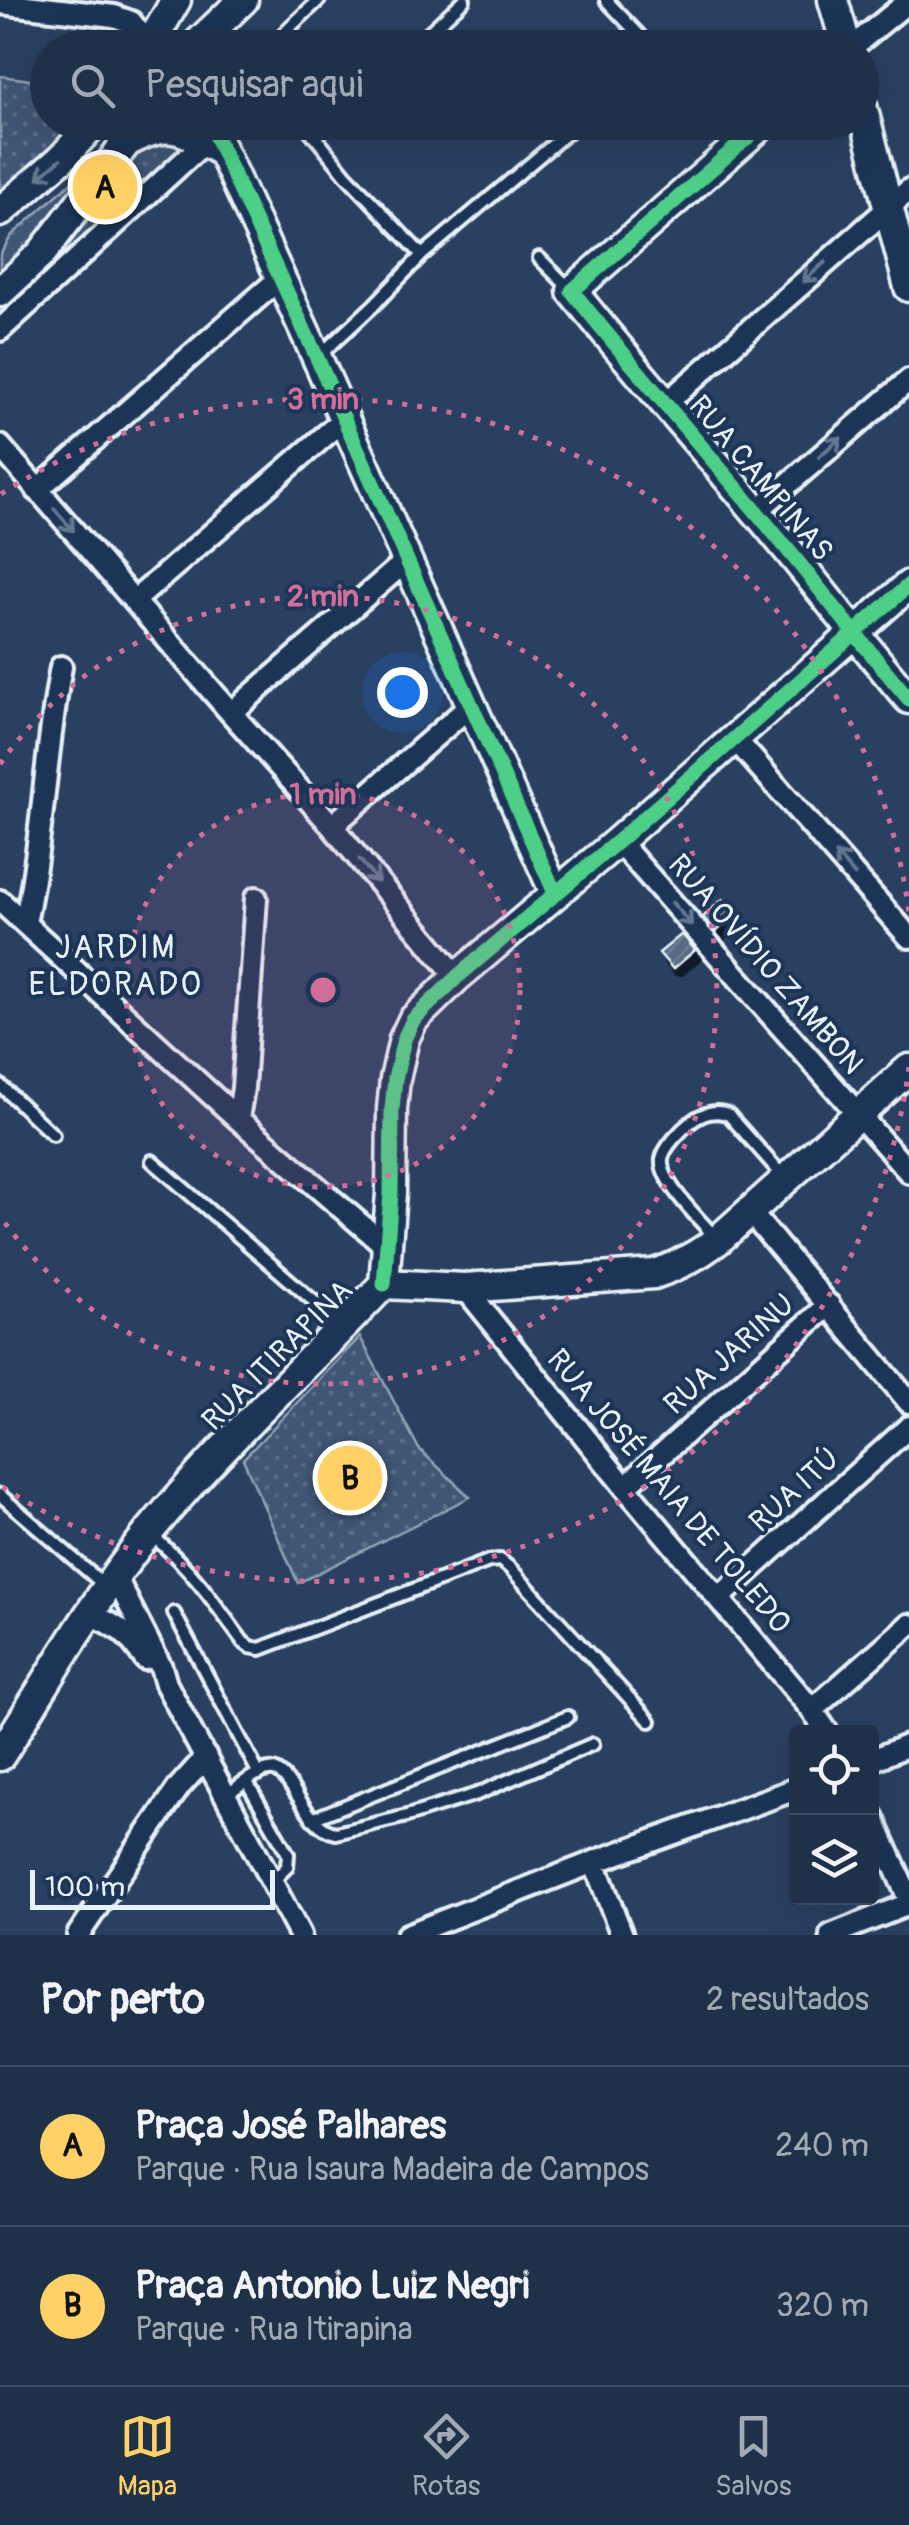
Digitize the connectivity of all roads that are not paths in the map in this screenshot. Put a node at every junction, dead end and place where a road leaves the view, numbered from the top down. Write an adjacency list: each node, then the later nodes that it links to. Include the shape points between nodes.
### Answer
1 (176, 0): 10 (street)
2 (243, 0): 11 (street)
3 (319, 0): 12 (lane)
4 (464, 0): 13 (lane)
5 (606, 0): 14 (lane)
6 (833, 0): 15 (street)
7 (909, 2): 16 (street)
8 (0, 3): 9 (street, via 114,16)
9 (137, 30)
10 (158, 30)
11 (211, 30)
12 (287, 30)
13 (432, 30)
14 (635, 30)
15 (843, 30)
16 (872, 30)
17 (78, 140): 26 (street, one-way to 26)
18 (129, 140): 32 (street, via 41,254)
19 (211, 140): 33 (street)
20 (212, 140): 29 (street)
21 (317, 140): 27 (lane)
22 (559, 140): 27 (lane)
23 (744, 140): 31 (street)
24 (875, 140): 25 (street)
25 (898, 199): 30 (street); 36 (street, one-way to 36)
26 (0, 212)
27 (422, 256): 34 (lane)
28 (539, 258): 31 (lane, RUA CAMPINAS)
29 (280, 278): 34 (street); 39 (street)
30 (909, 288)
31 (572, 291): 36 (street, RUA CAMPINAS)
32 (0, 292)
33 (0, 330)
34 (317, 358): 37 (street)
35 (909, 380): 40 (street, one-way to 35)
36 (664, 405): 40 (street, RUA CAMPINAS)
37 (343, 420): 41 (street); 43 (street)
38 (0, 446): 39 (street)
39 (37, 490): 43 (street, one-way to 43)
40 (756, 511): 44 (street, RUA CAMPINAS)
41 (406, 562): 47 (street); 48 (street)
42 (909, 585): 44 (street)
43 (134, 601): 48 (street)
44 (853, 634): 46 (street, RUA CAMPINAS); 49 (street)
45 (61, 666): 55 (street)
46 (909, 700)
47 (471, 704): 50 (street); 52 (street)
48 (230, 713): 50 (street)
49 (735, 739): 51 (street); 56 (street, one-way to 49)
50 (332, 826): 57 (street, one-way to 57)
51 (618, 841): 52 (street); 60 (street, RUA OVÍDIO ZAMBON, one-way to 60)
52 (555, 893): 57 (street)
53 (256, 898): 61 (street)
54 (0, 901): 55 (street)
55 (25, 923): 61 (street)
56 (909, 937)
57 (457, 977): 68 (street, via 413,1020 398,1060)
58 (909, 1070): 60 (street, RUA ITIRAPINA)
59 (0, 1085): 62 (lane)
60 (858, 1114): 64 (street, RUA OVÍDIO ZAMBON); 65 (street, RUA ITIRAPINA)
61 (238, 1119): 68 (street)
62 (53, 1135)
63 (152, 1161): 72 (lane)
64 (909, 1172)
65 (787, 1180): 66 (street, RUA ITIRAPINA); 67 (lane, via 729,1114 692,1120 661,1164 671,1186)
66 (750, 1212): 67 (street, RUA ITIRAPINA); 71 (street)
67 (718, 1240): 70 (street, RUA ITIRAPINA, via 692,1260 654,1274)
68 (387, 1247): 69 (street)
69 (384, 1284): 70 (street, RUA ITIRAPINA); 72 (street, RUA ITIRAPINA)
70 (464, 1288): 75 (street, RUA JOSÉ MAIA DE TOLEDO)
71 (829, 1305): 73 (street); 75 (street, RUA JARINU)
72 (344, 1327): 77 (street, RUA ITIRAPINA)
73 (909, 1402)
74 (909, 1427): 79 (street, RUA ITÚ)
75 (625, 1487): 79 (street, RUA JOSÉ MAIA DE TOLEDO)
76 (0, 1495): 78 (lane)
77 (148, 1532): 78 (street, RUA ITIRAPINA); 86 (lane, via 196,1577 243,1642 260,1649 500,1560)
78 (111, 1582): 81 (street, RUA ITIRAPINA); 83 (street)
79 (719, 1598): 84 (street, RUA JOSÉ MAIA DE TOLEDO)
80 (174, 1613): 93 (lane)
81 (90, 1614): 83 (street, via 130,1637); 90 (street, RUA ITIRAPINA)
82 (909, 1625): 84 (street)
83 (166, 1684): 91 (street)
84 (812, 1710): 87 (street, RUA JOSÉ MAIA DE TOLEDO)
85 (568, 1718): 97 (lane)
86 (650, 1721)
87 (822, 1725)
88 (593, 1744): 97 (lane, via 407,1816 336,1833)
89 (909, 1745): 92 (street)
90 (0, 1756)
91 (206, 1757): 96 (street); 102 (street)
92 (879, 1757)
93 (259, 1774): 94 (lane); 97 (lane, via 282,1774)
94 (247, 1782): 96 (lane); 100 (lane, via 288,1854 287,1867)
95 (789, 1791): 99 (street)
96 (226, 1795): 100 (street)
97 (312, 1820)
98 (879, 1832): 101 (street)
99 (594, 1862): 104 (street); 105 (street)
100 (272, 1882): 103 (street)
101 (909, 1902): 106 (street)
102 (78, 1935)
103 (300, 1935)
104 (407, 1935)
105 (622, 1935)
106 (831, 1935)

